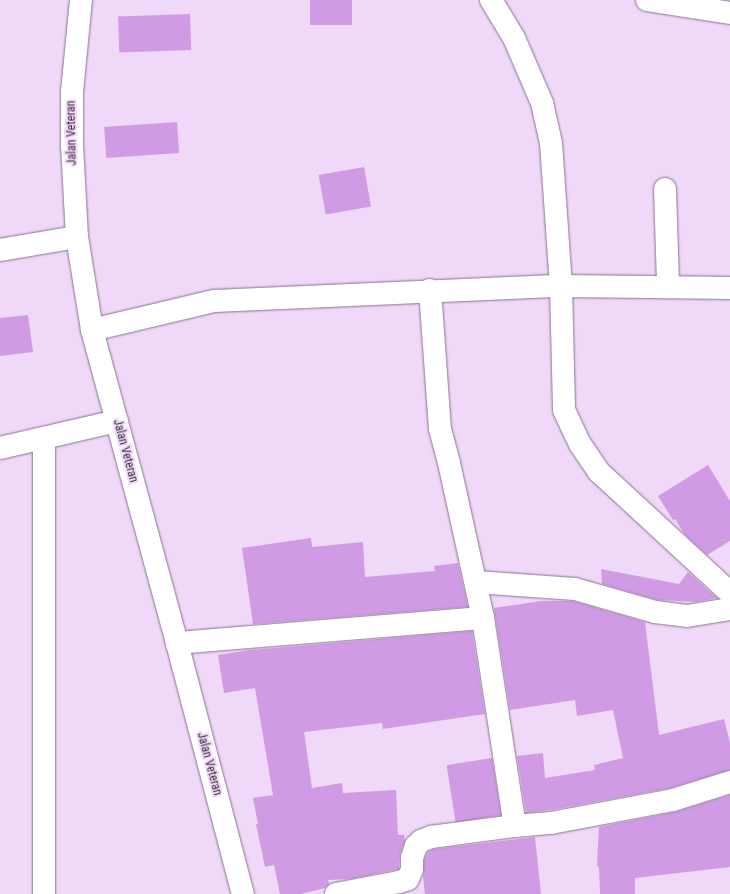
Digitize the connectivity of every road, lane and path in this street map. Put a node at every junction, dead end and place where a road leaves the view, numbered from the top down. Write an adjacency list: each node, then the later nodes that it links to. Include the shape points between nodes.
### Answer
1 (81, 0): 6 (street, Jalan Veteran, via 72,91)
2 (490, 0): 8 (street, via 514,38 542,103 551,143)
3 (647, 0): 4 (street)
4 (730, 13)
5 (665, 189): 9 (street)
6 (76, 237): 7 (street); 12 (street, Jalan Veteran)
7 (0, 250)
8 (561, 286): 9 (street); 11 (street); 17 (street, via 564,410 580,444 599,472)
9 (668, 287): 10 (street)
10 (730, 288)
11 (430, 290): 12 (street, via 214,301); 16 (street, via 440,429)
12 (92, 330): 13 (street, Jalan Veteran)
13 (117, 421): 14 (street); 20 (street, Jalan Veteran)
14 (44, 438): 15 (street); 23 (street)
15 (0, 448)
16 (476, 582): 18 (street, via 576,589 655,612 687,616); 19 (street)
17 (730, 593)
18 (730, 609)
19 (483, 618): 20 (street); 22 (street)
20 (177, 643): 24 (street, Jalan Veteran)
21 (730, 782): 22 (street, via 673,800 551,824)
22 (515, 826): 25 (street, via 431,837 416,846 408,879)
23 (44, 894)
24 (243, 894)
25 (336, 894)

